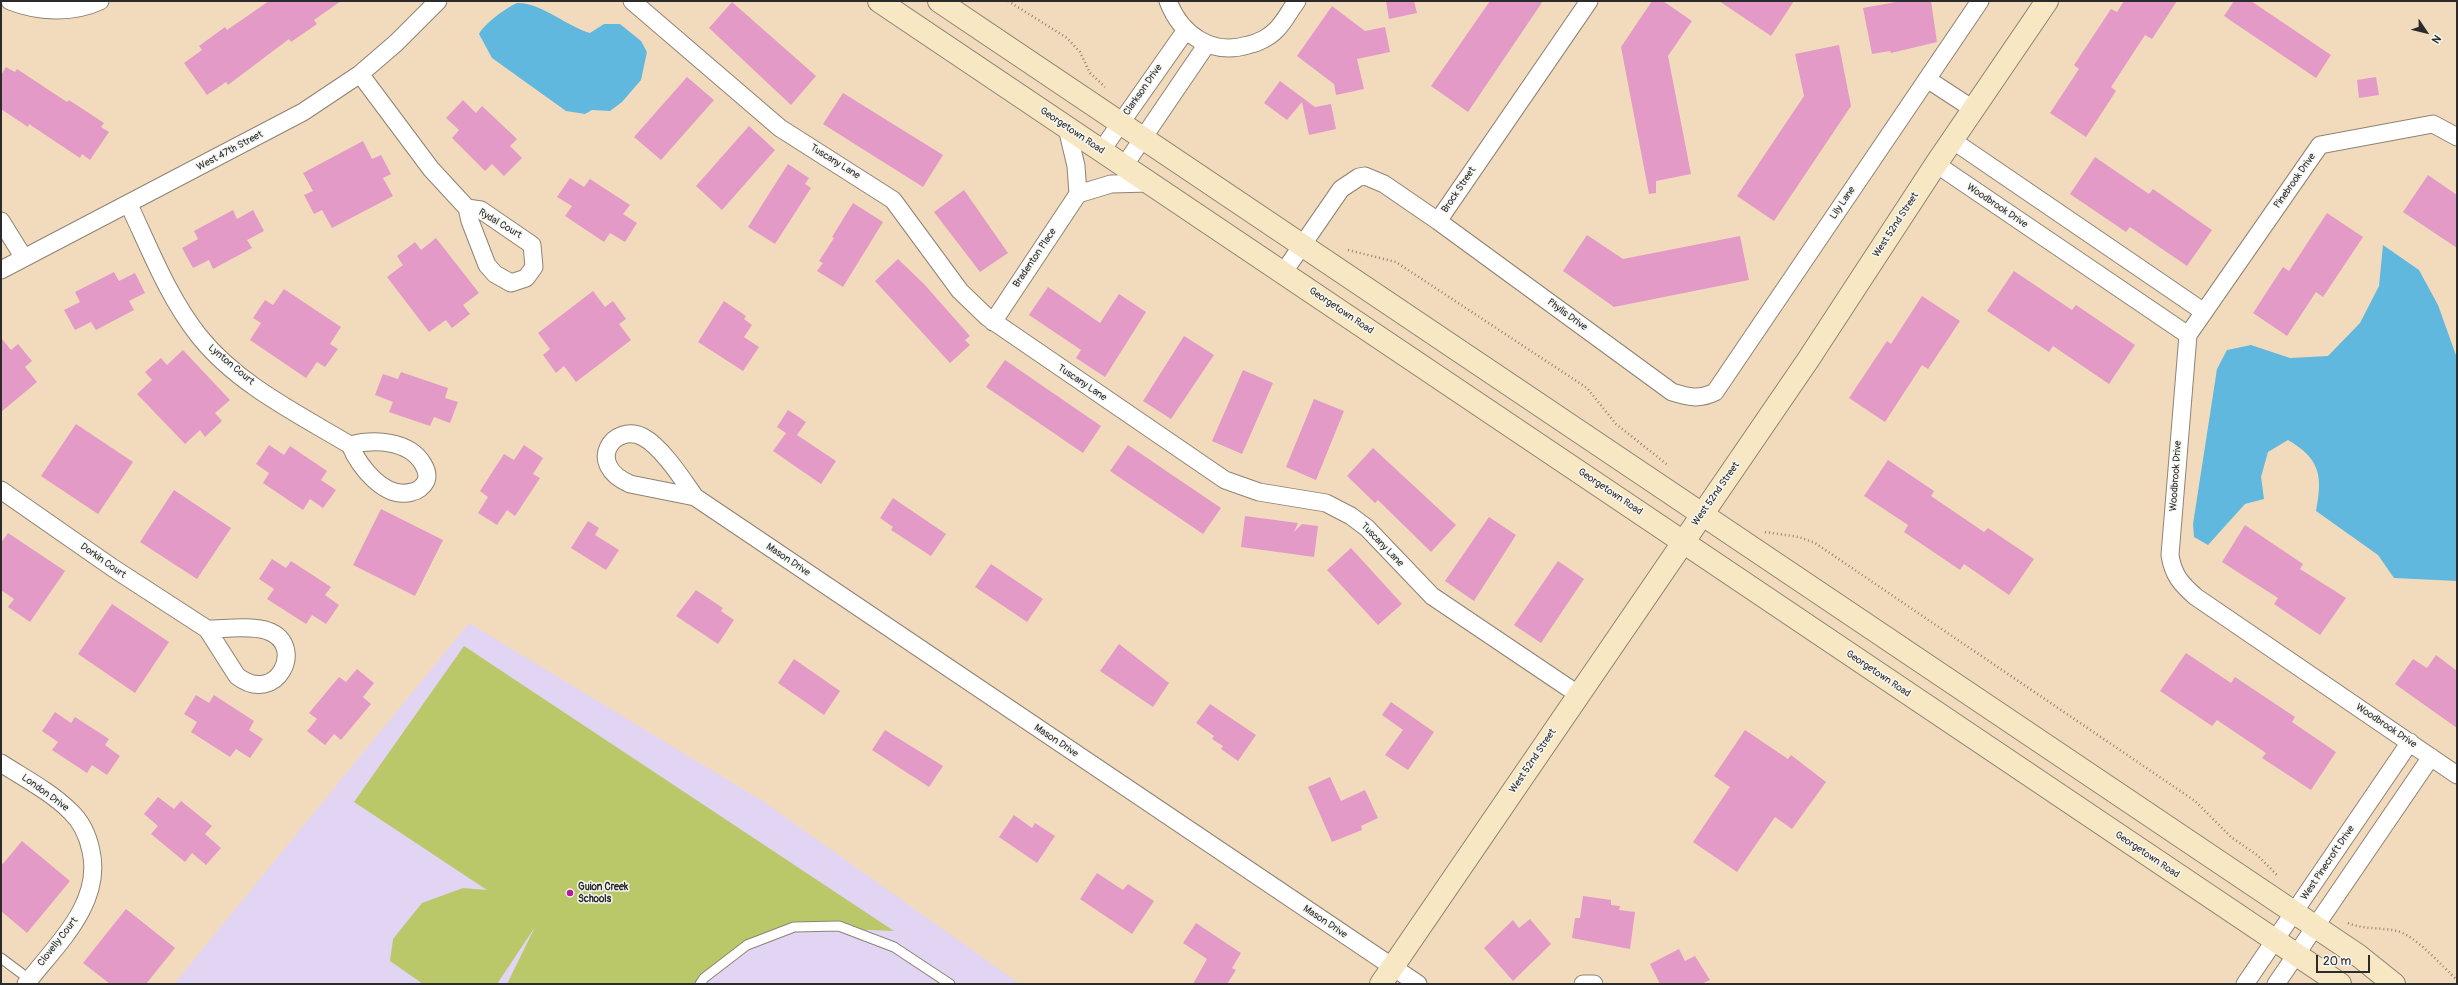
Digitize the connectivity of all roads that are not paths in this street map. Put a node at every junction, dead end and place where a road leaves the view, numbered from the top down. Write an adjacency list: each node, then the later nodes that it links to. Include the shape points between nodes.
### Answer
1 (10, 1): 2 (street, via 53,10 80,8)
2 (100, 1)
3 (438, 1): 13 (street, West 47th Street)
4 (632, 1): 35 (street, Tuscany Lane, via 780,128 893,200 960,292)
5 (879, 1): 17 (main road, Georgetown Road)
6 (939, 1): 16 (main road)
7 (1168, 1): 12 (street, via 1179,23)
8 (1297, 1): 12 (street, via 1277,30 1256,43 1232,49)
9 (1589, 1): 29 (street, Brock Street)
10 (1980, 1): 14 (street, Lily Lane)
11 (2047, 1): 15 (main road, West 52nd Street)
12 (1196, 38): 16 (street, Clarkson Drive); 19 (street)
13 (360, 74): 26 (street, West 47th Street, via 303,112); 27 (street, Rydal Court, via 431,169)
14 (1927, 79): 15 (street); 37 (street, Lily Lane, via 1715,392)
15 (1973, 109): 20 (main road, West 52nd Street)
16 (1121, 122): 19 (main road); 21 (street, Clarkson Drive)
17 (1067, 128): 21 (main road, Georgetown Road); 25 (street, via 1076,166)
18 (2457, 137): 34 (street, Pinebrook Drive, via 2447,130 2428,124 2320,145)
19 (1143, 138): 23 (street); 30 (main road)
20 (1952, 140): 22 (main road, West 52nd Street); 34 (street)
21 (1101, 151): 23 (main road, Georgetown Road)
22 (1936, 164): 36 (street, Woodbrook Drive); 41 (main road, West 52nd Street)
23 (1124, 166): 24 (main road, Georgetown Road)
24 (1149, 183): 25 (street, via 1111,184); 33 (main road, Georgetown Road)
25 (1078, 194): 35 (street, Bradenton Place)
26 (129, 205): 31 (street, West 47th Street); 38 (street, Lynton Court, via 181,309 210,348 266,394)
27 (467, 208): 27 (street, Rydal Court, via 487,264 494,274 511,283 526,278 534,267 532,245 481,210)
28 (1, 221): 31 (street)
29 (1438, 221): 30 (street, Brock Street, via 1384,184 1365,176 1359,177 1341,189); 37 (street, Phylis Drive, via 1672,392 1691,398)
30 (1302, 245): 33 (street, Brock Street); 41 (main road)
31 (24, 258): 32 (street, West 47th Street)
32 (1, 270)
33 (1284, 273): 42 (main road, Georgetown Road)
34 (2204, 312): 36 (street, Pinebrook Drive)
35 (993, 322): 44 (street, Tuscany Lane, via 1225,480 1259,492 1326,503 1351,516 1367,528 1432,596)
36 (2188, 335): 45 (street, Woodbrook Drive, via 2170,555 2172,568 2178,580 2196,596)
37 (1701, 398)
38 (350, 445)
39 (1, 490): 43 (street, Dorkin Court, via 120,573)
40 (695, 497): 40 (street, Mason Drive, via 669,463 642,437 628,434 620,437 608,448 605,456 606,465 620,480); 55 (street, Mason Drive)
41 (1703, 515): 42 (main road, West 52nd Street); 50 (main road)
42 (1683, 542): 44 (main road, West 52nd Street); 52 (main road, Georgetown Road)
43 (207, 629): 43 (street, Dorkin Court, via 237,676 244,682 262,685 278,677 283,669 286,656 282,643 268,631)
44 (1578, 695): 55 (main road, West 52nd Street)
45 (2410, 742): 46 (street, Woodbrook Drive); 50 (street, West Pinecroft Drive)
46 (2431, 757): 48 (street, Woodbrook Drive); 51 (street)
47 (1, 763): 49 (street, London Drive, via 64,806 84,829 94,871)
48 (2457, 775)
49 (88, 899): 56 (street, Clovelly Court, via 80,914)
50 (2300, 905): 51 (main road); 52 (street, West Pinecroft Drive)
51 (2320, 918): 53 (street); 65 (main road, via 2359,956)
52 (2276, 940): 53 (main road, Georgetown Road); 62 (street, West Pinecroft Drive)
53 (2297, 954): 63 (street); 64 (main road, Georgetown Road)
54 (1, 958): 56 (lane)
55 (1386, 975): 59 (street, Mason Drive)
56 (27, 982)
57 (700, 984): 58 (lane, via 746,945 794,927 839,926 894,947)
58 (950, 984)
59 (1418, 984)
60 (1583, 984): 61 (street)
61 (1594, 984)
62 (2245, 984)
63 (2276, 984)
64 (2340, 984)
65 (2394, 984)

